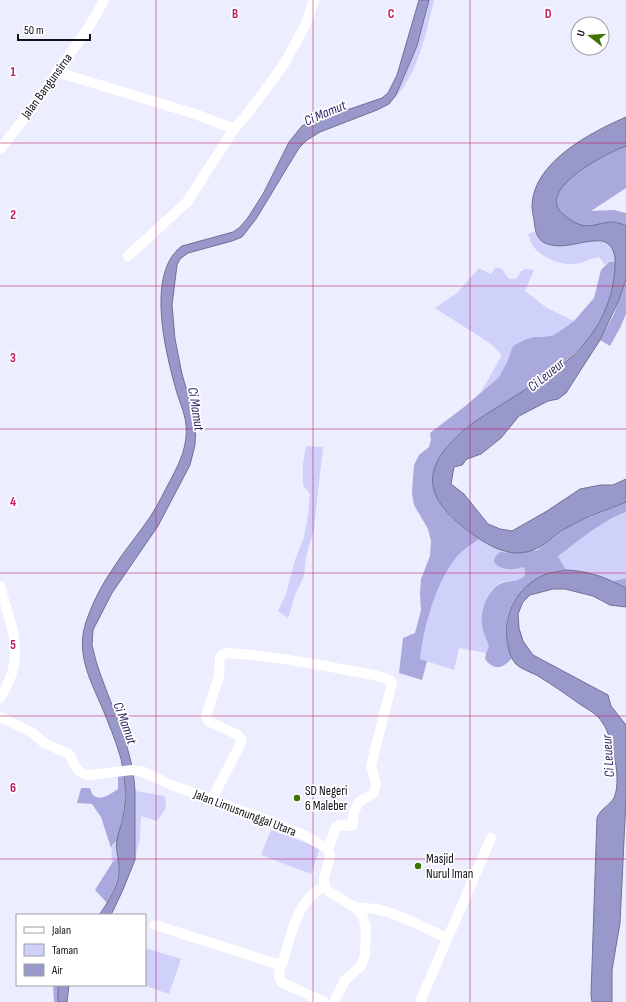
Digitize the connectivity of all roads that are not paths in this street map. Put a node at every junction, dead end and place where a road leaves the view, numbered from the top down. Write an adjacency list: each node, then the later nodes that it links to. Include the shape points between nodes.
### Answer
1 (104, 0): 3 (street, Jalan Bangunsirna, via 86,32)
2 (314, 0): 4 (street, via 306,24 287,58)
3 (57, 72): 4 (street, via 195,114); 5 (street, Jalan Bangunsirna)
4 (234, 129): 6 (street, via 186,202)
5 (0, 149)
6 (128, 256)
7 (0, 586): 8 (street, via 16,651 15,665)
8 (0, 698)
9 (0, 717): 10 (street, Jalan Limusnunggal Utara, via 33,733 44,743 69,754 83,774 132,770 148,773 169,784)
10 (212, 799): 12 (street, Jalan Limusnunggal Utara, via 306,836); 12 (street, via 241,743 238,735 208,721 206,716 219,676 222,655 227,653 275,657 390,680 392,683 371,766 376,783 374,793 360,802 354,812 352,826 340,825 334,828)
11 (491, 838): 16 (street)
12 (328, 849): 13 (street, via 330,856)
13 (324, 887): 14 (street); 17 (street, via 314,892 301,910)
14 (356, 908): 16 (street, via 385,911); 19 (street, via 363,917 366,927 365,955 361,966 342,984)
15 (155, 925): 17 (street)
16 (447, 938): 20 (street)
17 (280, 965): 18 (street, via 281,982)
18 (324, 1002)
19 (334, 1002)
20 (420, 1002)

